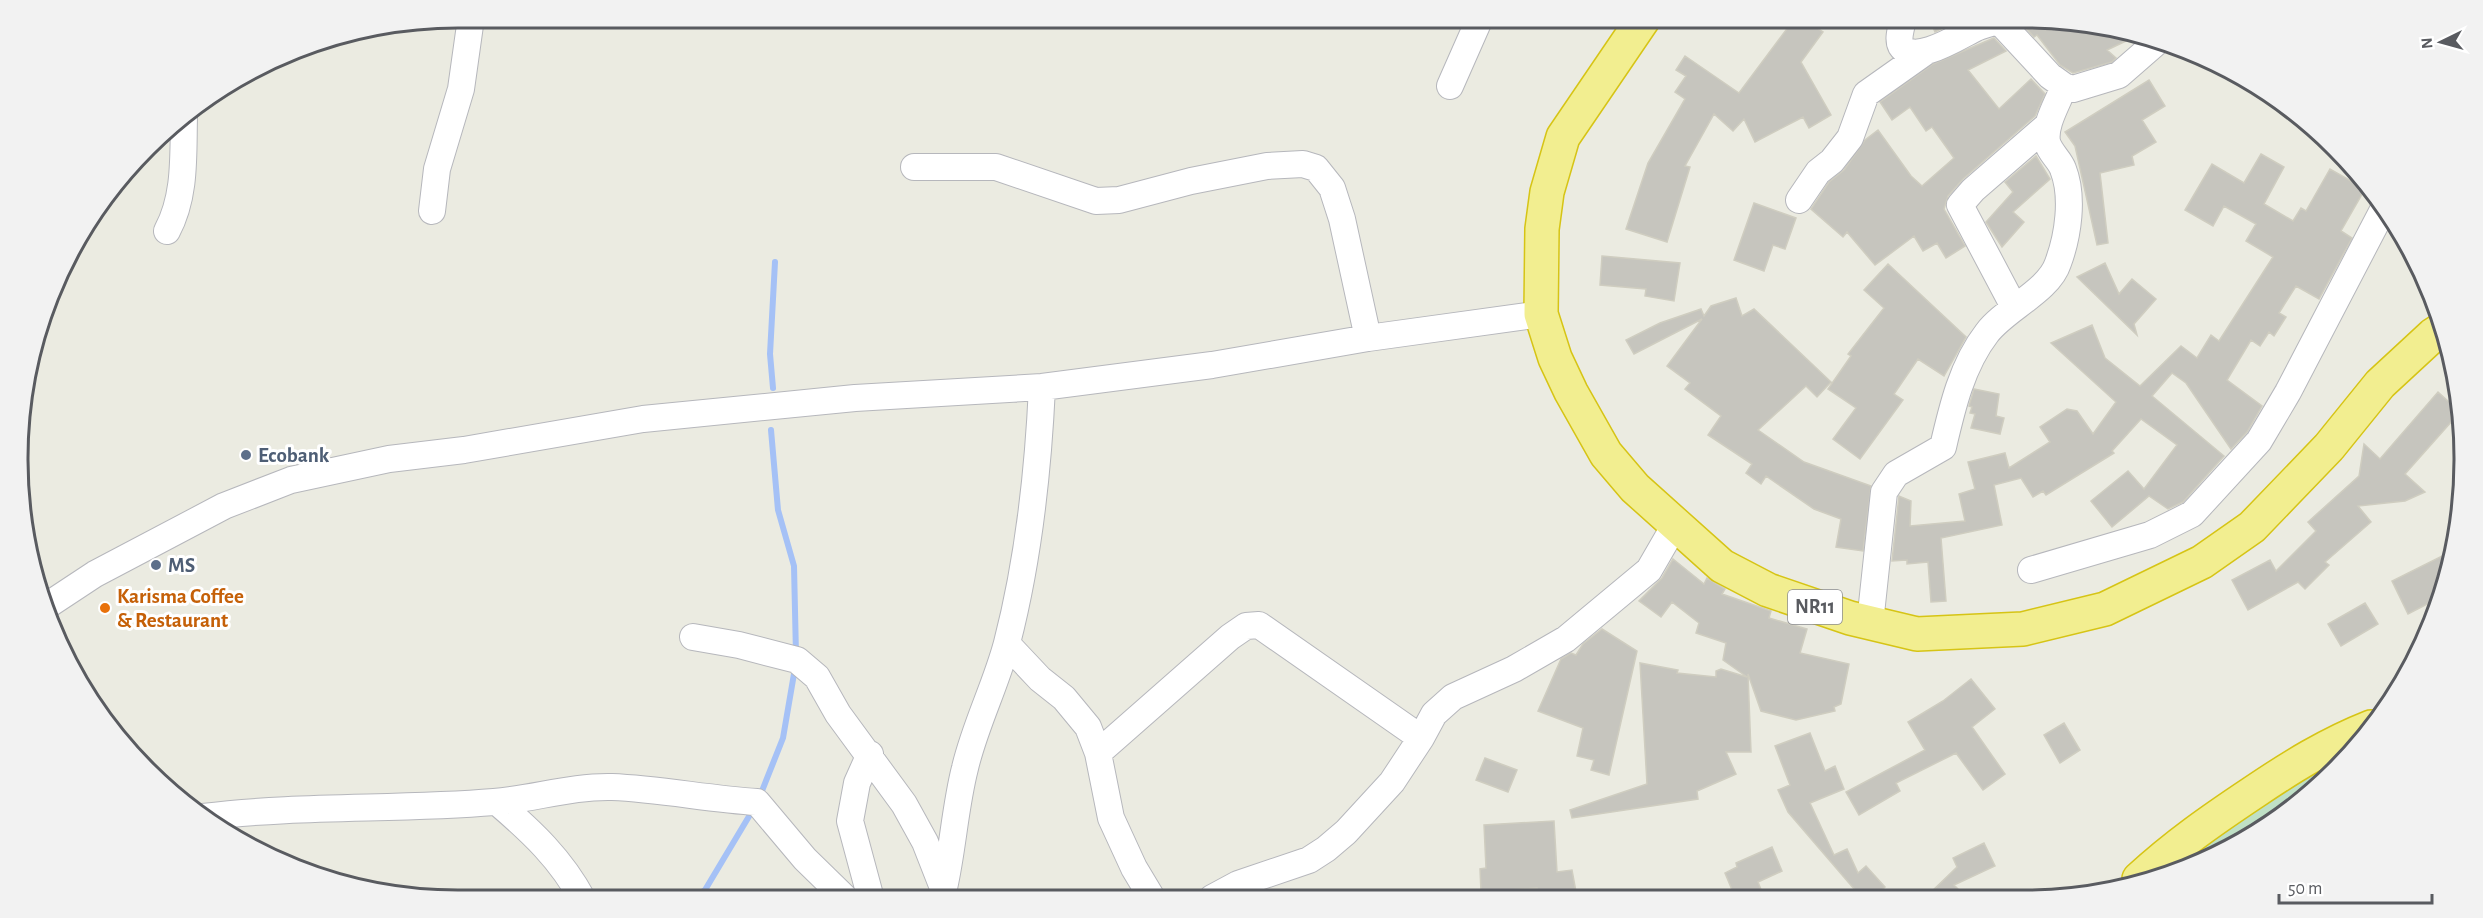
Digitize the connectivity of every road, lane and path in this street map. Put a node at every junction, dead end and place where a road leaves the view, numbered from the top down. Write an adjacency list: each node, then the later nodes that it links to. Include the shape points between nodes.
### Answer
1 (470, 28): 15 (street, via 461,89 437,169)
2 (1476, 28): 9 (street)
3 (1637, 28): 19 (highway, NR11, via 1563,137 1547,192 1542,229)
4 (1901, 28): 8 (street, via 1901,46)
5 (1977, 28): 8 (street)
6 (2008, 28): 10 (street, via 2017,43)
7 (2150, 47): 10 (street, via 2119,75 2085,87)
8 (1924, 53): 14 (street, via 1866,94 1850,138 1818,172)
9 (1450, 86)
10 (2064, 86): 11 (street)
11 (2048, 125): 18 (street, via 2047,142 2068,184 2067,221 2058,265 2048,280); 18 (street, via 1960,205)
12 (184, 128): 17 (street, via 177,212)
13 (914, 167): 21 (street, via 996,167 1096,201 1119,200 1267,166 1303,164 1316,168 1332,188 1342,219)
14 (1799, 200)
15 (432, 211)
16 (2380, 216): 24 (street, via 2259,441 2192,513 2150,535)
17 (167, 231)
18 (2014, 307): 26 (street, via 1988,332 1972,356 1943,447 1896,474 1884,492)
19 (1541, 314): 21 (street); 23 (highway, NR11, via 1555,358 1606,454)
20 (2435, 333): 26 (highway, NR11, via 2380,384 2329,447 2252,527 2202,562 2105,609 2023,629 1917,634)
21 (1368, 338): 22 (street, via 1212,365)
22 (1042, 387): 25 (street, via 855,398 643,419 389,459 291,480 224,506 173,532); 28 (street, via 1031,534)
23 (1675, 525): 26 (highway, NR11, via 1722,566 1768,590); 30 (street, via 1649,570 1566,639 1453,697 1434,714)
24 (2031, 570)
25 (53, 602)
26 (1870, 623)
27 (693, 637): 32 (street, via 797,660 817,677 837,714)
28 (1007, 644): 31 (street, via 1064,698 1088,727); 40 (street, via 965,767)
29 (2357, 732): 35 (highway, via 2296,764 2177,844)
30 (1421, 738): 31 (street, via 1259,625 1246,626 1230,638); 42 (street, via 1392,782 1326,849 1309,860)
31 (1098, 753): 41 (street, via 1111,818)
32 (870, 754): 38 (street, via 857,783 850,821); 39 (street, via 925,842)
33 (497, 802): 34 (street, via 354,810 263,809); 36 (street, via 541,840); 37 (street, via 611,787 757,802)
34 (216, 814)
35 (2147, 871)
36 (578, 890)
37 (837, 890)
38 (869, 890)
39 (943, 890)
40 (946, 890)
41 (1147, 890)
42 (1227, 890)

